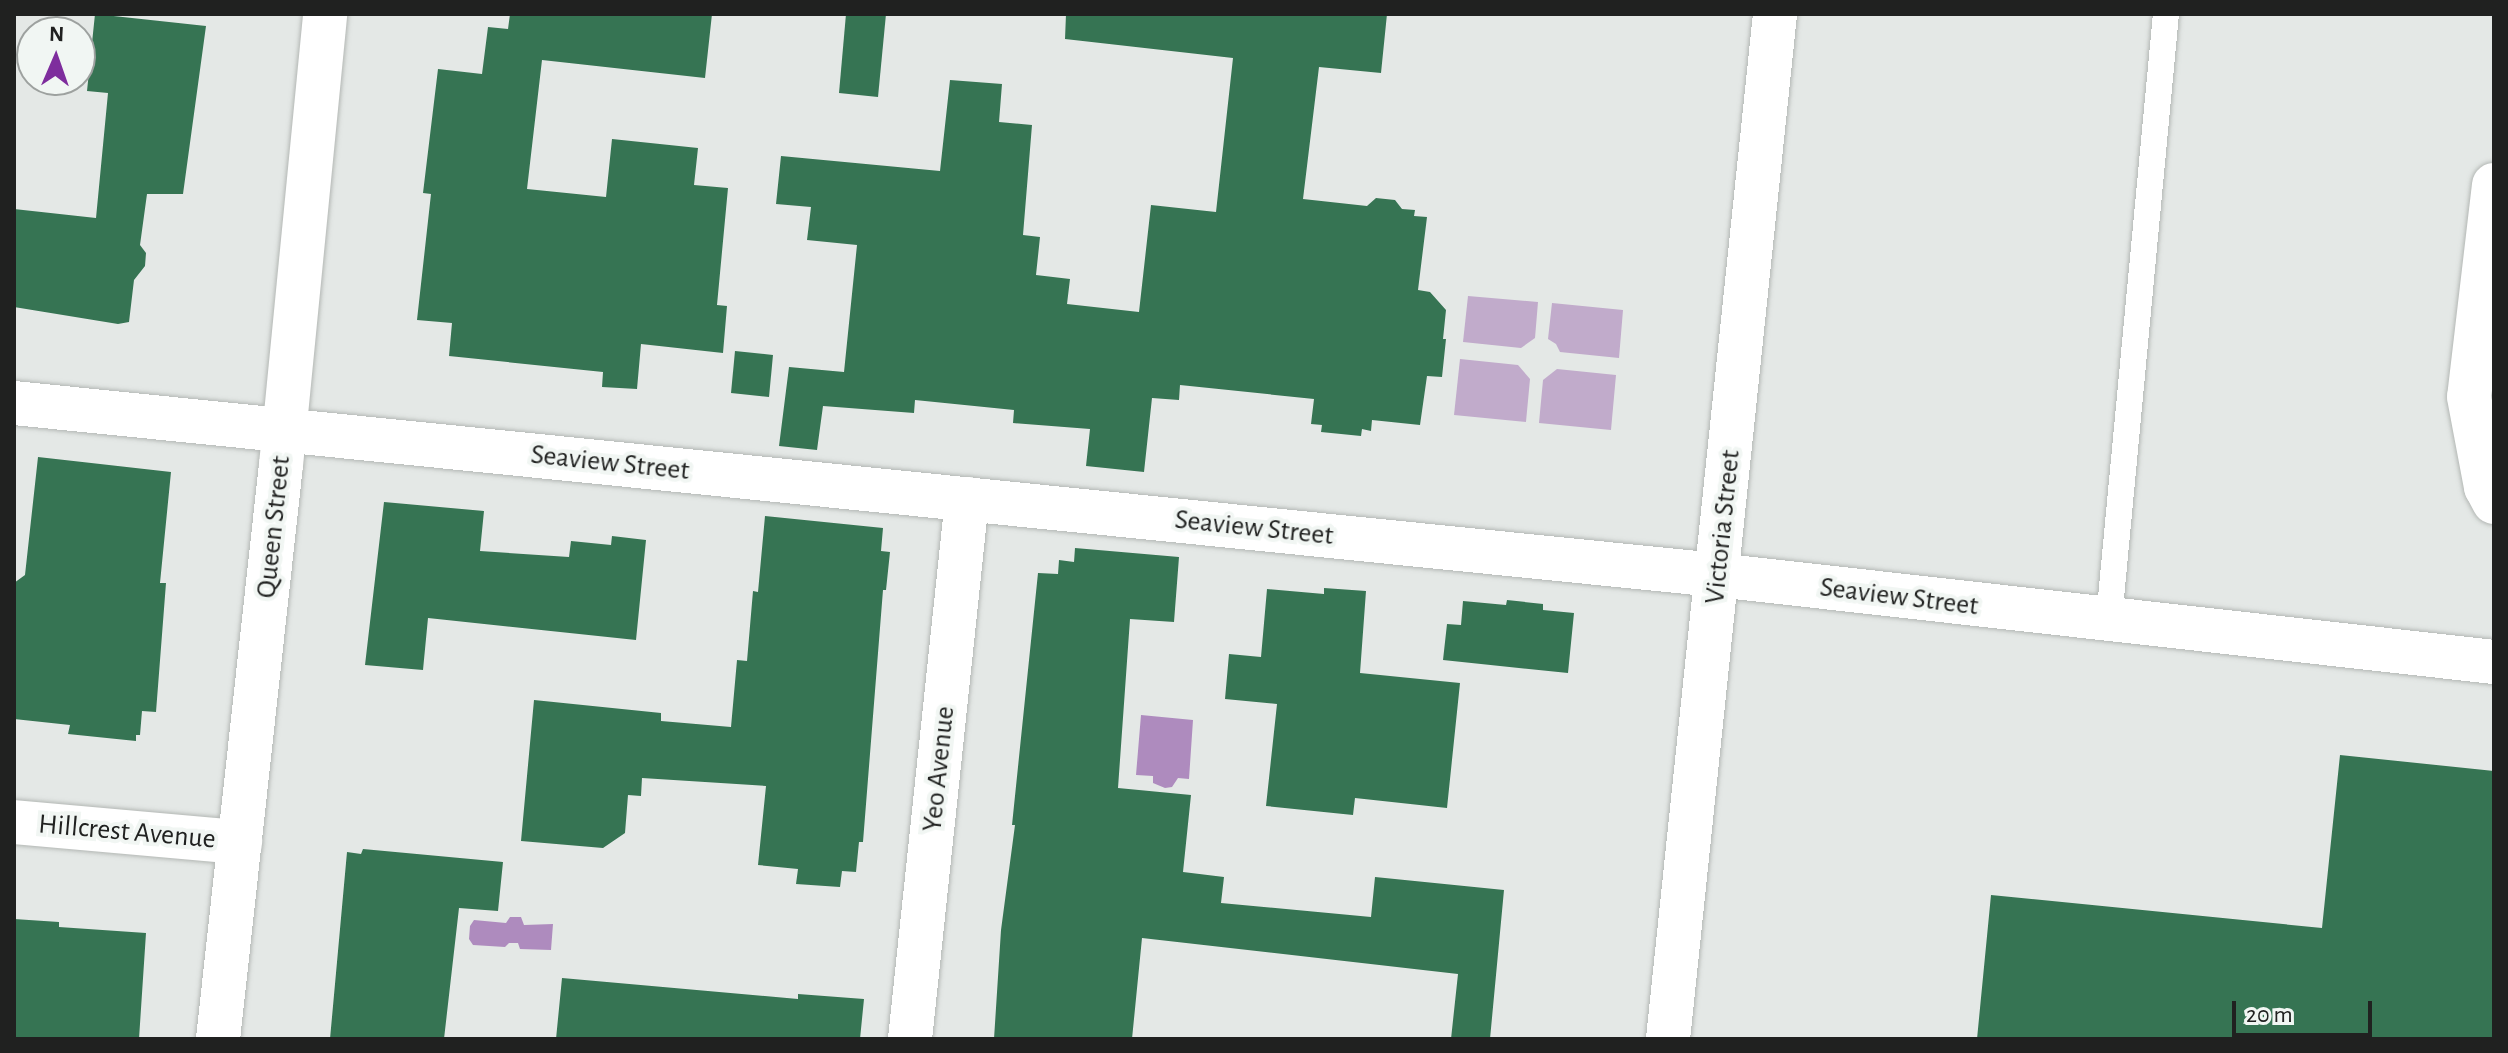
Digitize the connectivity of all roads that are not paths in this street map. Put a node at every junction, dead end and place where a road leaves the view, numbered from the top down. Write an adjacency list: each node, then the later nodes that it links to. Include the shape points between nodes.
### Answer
1 (325, 14): 6 (street, Queen Street)
2 (1775, 14): 9 (street, Victoria Street)
3 (2166, 14): 10 (lane)
4 (2494, 185): 8 (street, via 2469,397 2486,487)
5 (14, 403): 6 (street, Seaview Street)
6 (284, 430): 7 (street, Seaview Street); 13 (street, Queen Street)
7 (967, 499): 9 (street, Seaview Street); 15 (street, Yeo Avenue)
8 (2494, 502)
9 (1717, 575): 10 (street, Seaview Street); 16 (street, Victoria Street)
10 (2109, 619): 11 (street, Seaview Street)
11 (2494, 662)
12 (14, 822): 13 (street, Hillcrest Avenue)
13 (240, 842): 14 (street, Queen Street)
14 (218, 1039)
15 (910, 1039)
16 (1668, 1039)

